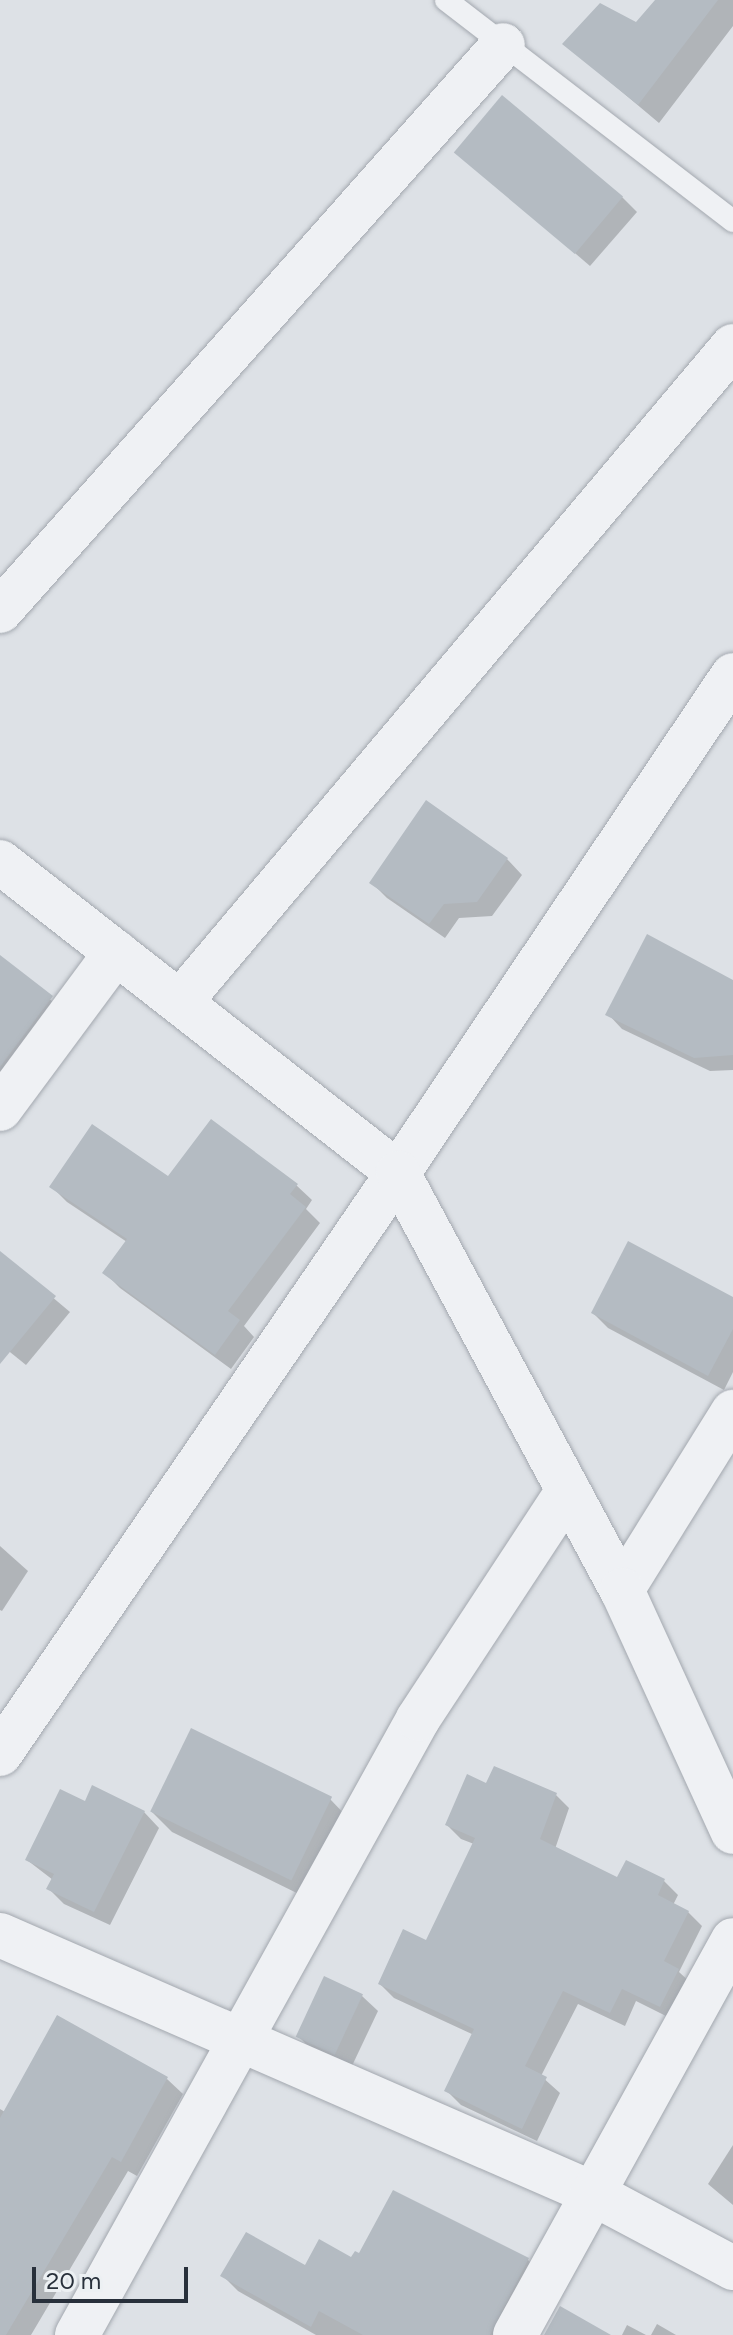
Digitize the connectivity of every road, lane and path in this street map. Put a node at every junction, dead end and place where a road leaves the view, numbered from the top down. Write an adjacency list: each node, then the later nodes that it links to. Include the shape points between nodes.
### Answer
1 (446, 0): 2 (lane)
2 (503, 45): 3 (lane); 5 (street)
3 (733, 221)
4 (733, 346): 9 (street)
5 (0, 611)
6 (733, 675): 11 (street)
7 (0, 862): 8 (street)
8 (116, 952): 9 (street); 10 (street)
9 (180, 1002): 11 (street)
10 (0, 1109)
11 (398, 1173): 13 (street); 15 (street)
12 (733, 1412): 14 (street)
13 (568, 1491): 14 (street); 19 (street, via 418,1719)
14 (622, 1590): 16 (street)
15 (0, 1754)
16 (733, 1832)
17 (0, 1935): 19 (street)
18 (733, 1940): 20 (street)
19 (239, 2039): 20 (street); 22 (street)
20 (592, 2193): 21 (street); 23 (street)
21 (733, 2268)
22 (77, 2335)
23 (515, 2335)

